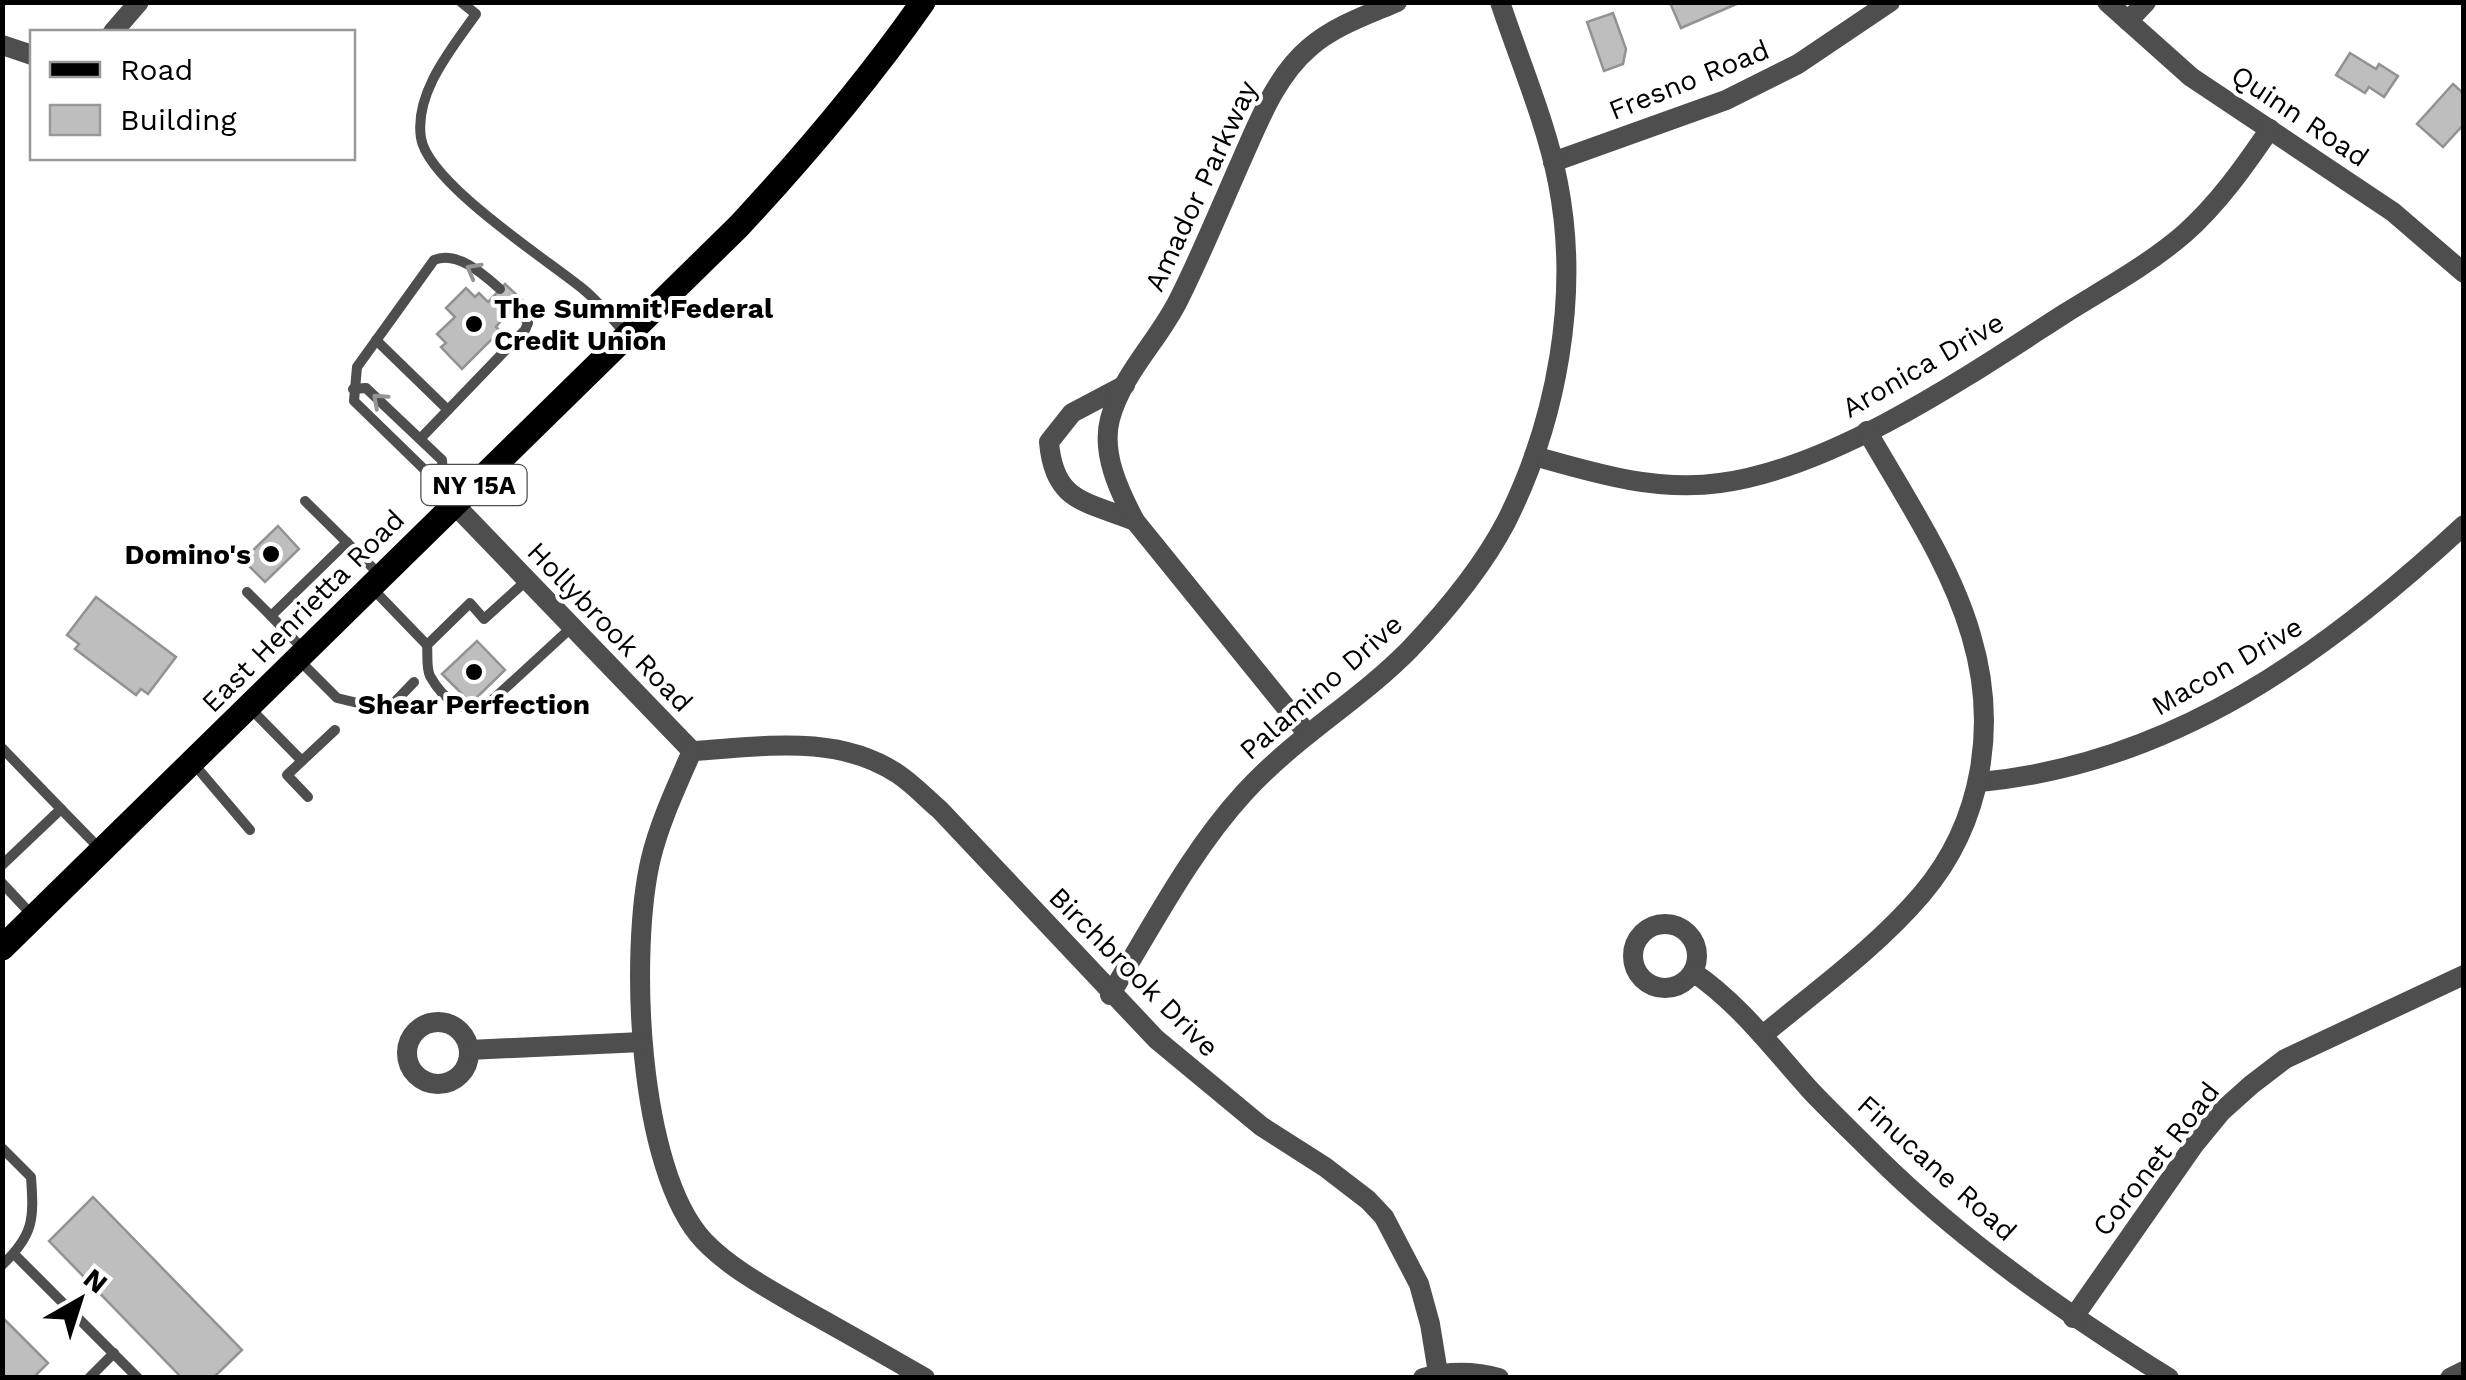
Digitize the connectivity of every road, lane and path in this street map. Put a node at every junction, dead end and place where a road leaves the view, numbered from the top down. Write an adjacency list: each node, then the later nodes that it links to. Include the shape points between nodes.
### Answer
1 (138, 2): 12 (street)
2 (461, 2): 10 (lane)
3 (484, 2): 10 (lane)
4 (1397, 2): 22 (street, Amador Parkway, via 1333,31 1285,75 1178,303)
5 (1500, 2): 16 (street, Palamino Drive)
6 (1890, 2): 16 (street, Fresno Road, via 1798,64 1726,100)
7 (2107, 2): 11 (street, Quinn Road)
8 (2146, 2): 11 (street)
9 (921, 3): 20 (main road, East Henrietta Road / NY 15A, via 808,152)
10 (476, 14): 20 (lane, via 434,79 420,136 426,155 450,184 587,293)
11 (2128, 22): 15 (street, Quinn Road, via 2192,77)
12 (115, 30)
13 (2, 45): 14 (street)
14 (30, 54)
15 (2270, 129): 17 (street, Quinn Road, via 2393,212); 25 (street, Aronica Drive, via 2243,170 2182,236 1986,364)
16 (1553, 162): 27 (street, Palamino Drive, via 1566,269 1558,358)
17 (2464, 273)
18 (500, 289): 21 (lane, one-way to 21, via 480,271 442,256)
19 (516, 306): 24 (lane, via 525,330)
20 (627, 335): 30 (main road, East Henrietta Road / NY 15A)
21 (376, 340): 23 (lane, via 357,367); 24 (lane)
22 (1126, 385): 31 (street, Amador Parkway, via 1110,420 1110,448); 31 (street, Amador Parkway, via 1072,413 1048,442 1051,470 1065,491)
23 (353, 389): 26 (lane, one-way to 23, via 366,388); 28 (lane, via 354,402 429,474)
24 (448, 410): 26 (lane)
25 (1867, 432): 27 (street, Aronica Drive, via 1776,470 1704,485 1621,479); 49 (street, via 1954,589 1972,636 1983,711)
26 (421, 438): 28 (lane, via 442,460)
27 (1534, 456): 44 (street, Palamino Drive, via 1504,526 1446,609 1385,672)
28 (442, 474): 30 (lane)
29 (306, 500): 33 (lane)
30 (458, 500): 34 (street, Hollybrook Road); 35 (main road, East Henrietta Road / NY 15A)
31 (1135, 521): 44 (street, Amador Parkway)
32 (2464, 525): 49 (street, Macon Drive, via 2316,648 2194,722 2093,760)
33 (348, 542): 35 (lane); 37 (lane)
34 (527, 580): 38 (street, Hollybrook Road); 39 (lane, via 484,619 470,603)
35 (376, 581): 39 (lane); 40 (main road, East Henrietta Road / NY 15A)
36 (247, 592): 37 (lane)
37 (271, 616): 40 (lane)
38 (572, 627): 39 (lane, via 476,710 453,702 428,674); 46 (street, Hollybrook Road)
39 (428, 645)
40 (301, 654): 41 (lane, via 338,698 386,710); 42 (main road, East Henrietta Road / NY 15A)
41 (414, 682)
42 (248, 706): 47 (lane); 48 (main road, East Henrietta Road / NY 15A)
43 (335, 730): 47 (lane)
44 (1306, 732): 60 (street, Palamino Drive, via 1224,817)
45 (2, 748): 51 (lane)
46 (692, 751): 60 (street, Birchbrook Drive, via 828,746 901,775); 62 (street, Hollybrook Road, via 663,820 645,888)
47 (302, 761): 50 (lane, via 287,776)
48 (192, 762): 52 (lane); 53 (main road, East Henrietta Road / NY 15A)
49 (1980, 782): 61 (street, via 1957,844 1922,894)
50 (308, 797)
51 (61, 808): 53 (lane); 54 (lane)
52 (250, 830)
53 (102, 850): 56 (main road, East Henrietta Road / NY 15A)
54 (2, 865)
55 (2, 883): 56 (lane)
56 (33, 916): 57 (main road, East Henrietta Road / NY 15A)
57 (2, 948)
58 (1693, 972): 61 (street, Finucane Road)
59 (2464, 975): 67 (street, Coronet Road, via 2285,1059 2251,1084 2194,1146)
60 (1110, 994): 70 (street, Birchbrook Drive, via 1261,1126 1325,1167 1384,1217 1419,1284 1430,1324)
61 (1763, 1035): 67 (street, Finucane Road, via 1880,1160)
62 (642, 1042): 63 (street); 73 (street, Hollybrook Road, via 668,1181 703,1240 775,1292)
63 (469, 1050)
64 (2, 1148): 65 (lane, via 31,1177 34,1217)
65 (14, 1254): 66 (lane); 68 (lane)
66 (2, 1265)
67 (2073, 1318): 75 (street, Finucane Road)
68 (114, 1354): 71 (lane); 72 (lane)
69 (2464, 1372): 76 (street)
70 (1431, 1375): 74 (street)
71 (90, 1378)
72 (138, 1378)
73 (924, 1378)
74 (1499, 1378)
75 (2169, 1378)
76 (2450, 1378)

